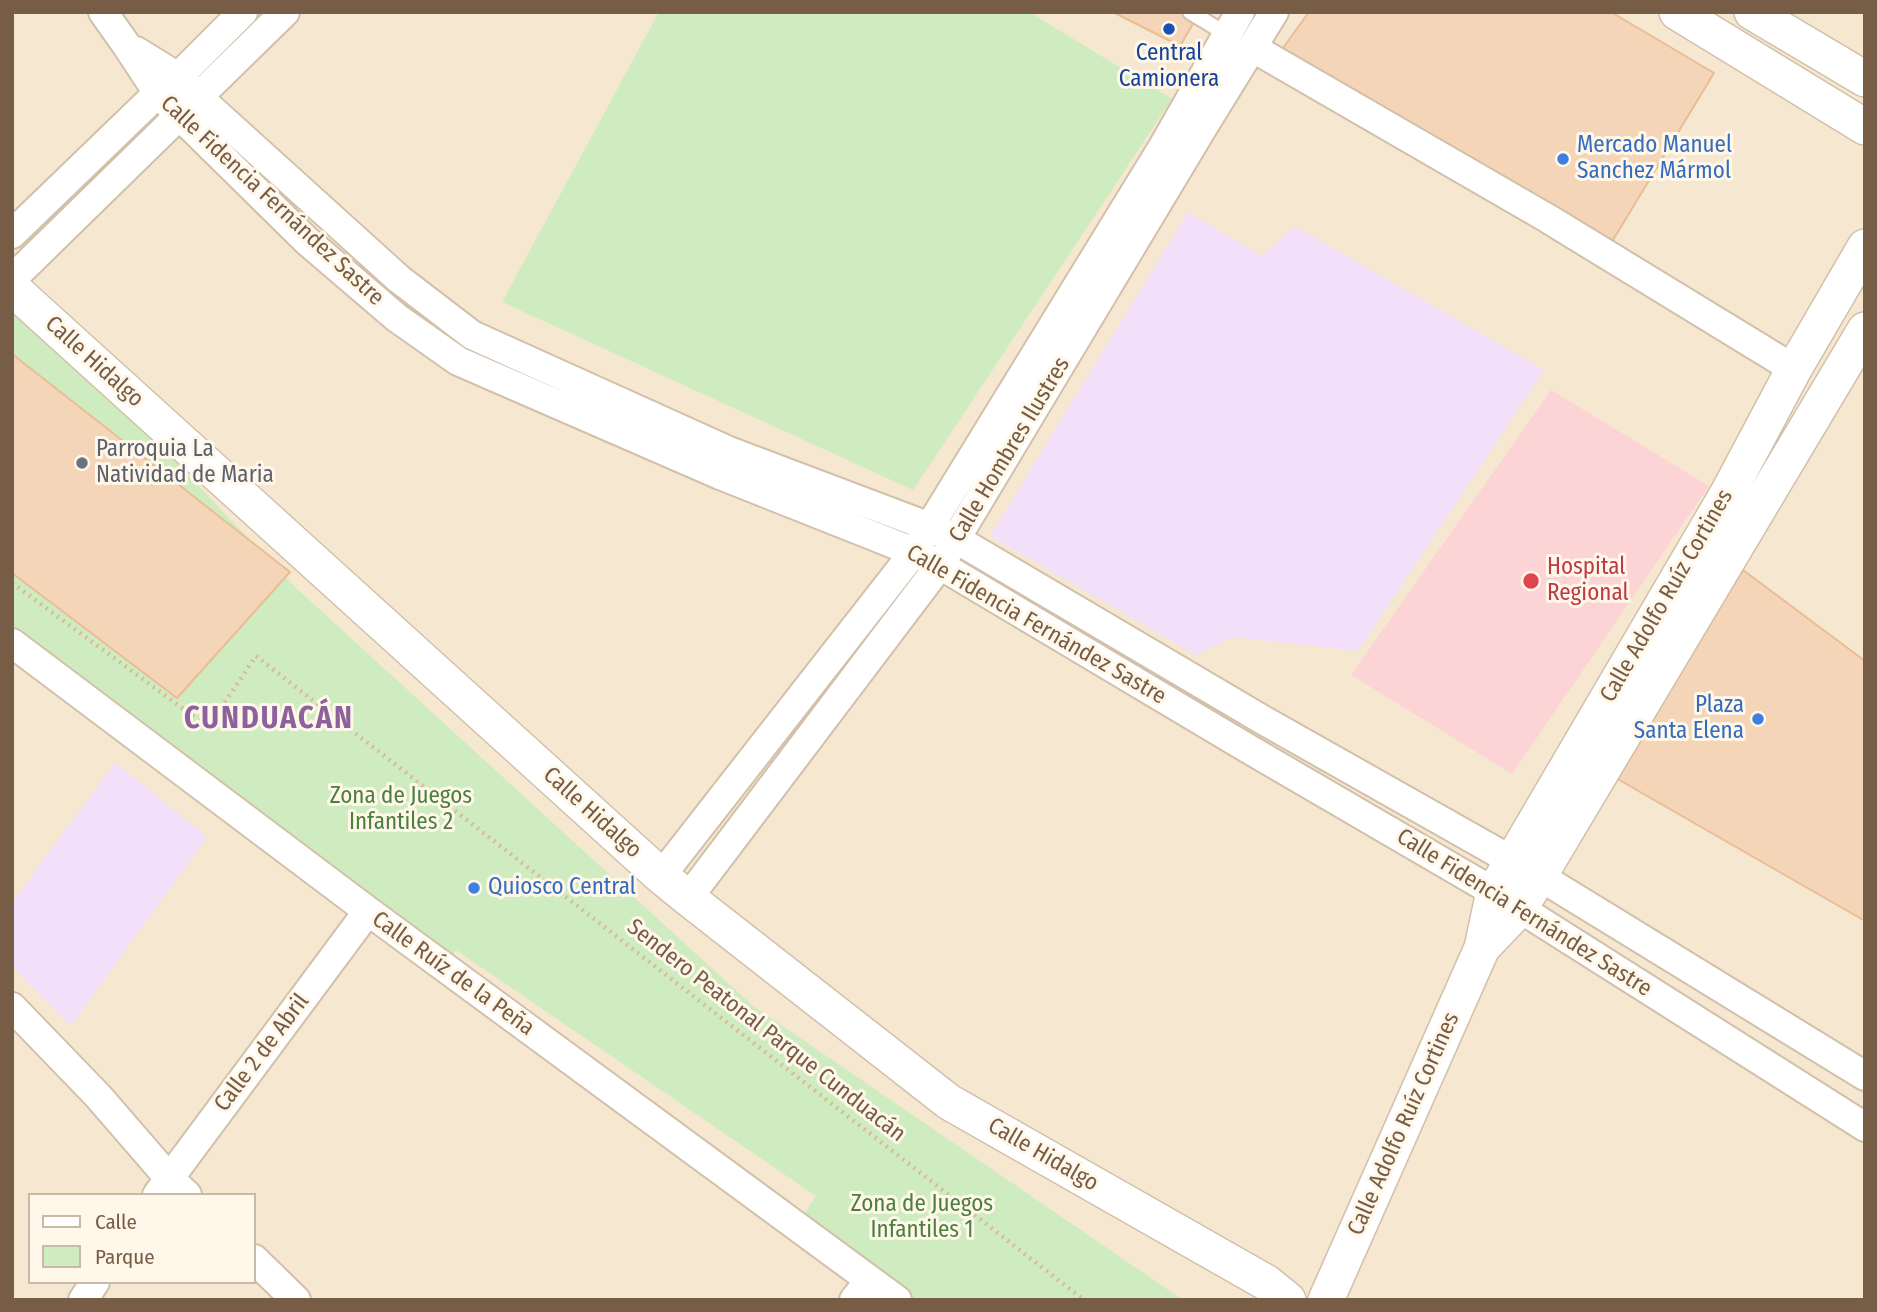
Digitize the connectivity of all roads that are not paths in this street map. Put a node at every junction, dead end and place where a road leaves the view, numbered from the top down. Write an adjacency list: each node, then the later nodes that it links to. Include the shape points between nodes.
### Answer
1 (103, 12): 11 (street, Calle Fidencia Fernández Sastre, via 127,46)
2 (243, 12): 11 (street)
3 (285, 12): 12 (street)
4 (1190, 12): 8 (lane)
5 (1275, 12): 9 (street, Calle Hombres Ilustres)
6 (1677, 12): 14 (street)
7 (1752, 12): 10 (street)
8 (1234, 24): 13 (street, Calle Hombres Ilustres)
9 (1253, 48): 13 (street, Calle Hombres Ilustres); 21 (street, via 1547,218)
10 (1865, 79)
11 (168, 85): 12 (street, Calle Fidencia Fernández Sastre); 15 (street)
12 (189, 107): 18 (street); 24 (street, Calle Fidencia Fernández Sastre, via 472,335 729,451); 26 (street, Calle Fidencia Fernández Sastre, via 307,241 397,318 458,361 720,475)
13 (1193, 121): 17 (street, Calle Hombres Ilustres)
14 (1865, 127)
15 (12, 234)
16 (1865, 247): 21 (street, Calle Adolfo Ruíz Cortines)
17 (1106, 265): 22 (street, Calle Hombres Ilustres); 23 (street, Calle Hombres Ilustres)
18 (12, 279)
19 (12, 288): 34 (street, Calle Hidalgo)
20 (1865, 330): 33 (street, Calle Adolfo Ruíz Cortines)
21 (1794, 369): 33 (street, Calle Adolfo Ruíz Cortines)
22 (1004, 406): 23 (street); 24 (street, Calle Hombres Ilustres)
23 (1028, 421): 25 (street, Calle Hombres Ilustres)
24 (930, 527): 25 (street, Calle Fidencia Fernández Sastre); 26 (street, Calle Hombres Ilustres)
25 (956, 540): 27 (street, Calle Hombres Ilustres); 29 (street, Calle Fidencia Fernández Sastre)
26 (914, 552): 27 (street, Calle Fidencia Fernández Sastre); 34 (street, Calle Hombres Ilustres)
27 (940, 565): 30 (street, Calle Fidencia Fernández Sastre); 35 (street, Calle Hombres Ilustres)
28 (12, 643): 37 (street, Calle Ruíz de la Peña)
29 (1263, 720): 30 (street); 31 (street, Calle Fidencia Fernández Sastre)
30 (1247, 748): 32 (street, Calle Fidencia Fernández Sastre)
31 (1321, 753): 32 (street); 33 (street, Calle Fidencia Fernández Sastre)
32 (1304, 781): 36 (street, Calle Fidencia Fernández Sastre)
33 (1525, 869): 36 (street, Calle Adolfo Ruíz Cortines); 38 (street, Calle Fidencia Fernández Sastre)
34 (661, 876): 35 (street, Calle Hidalgo)
35 (688, 898): 47 (street, Calle Hidalgo, via 949,1102)
36 (1507, 900): 39 (street, Calle Fidencia Fernández Sastre); 48 (street, Calle Adolfo Ruíz Cortines)
37 (368, 911): 43 (street, Calle 2 de Abril); 46 (street, Calle Ruíz de la Peña)
38 (1662, 952): 39 (street); 41 (street, Calle Fidencia Fernández Sastre)
39 (1641, 985): 42 (street, Calle Fidencia Fernández Sastre)
40 (12, 1007): 43 (street, via 98,1096)
41 (1865, 1076)
42 (1865, 1127)
43 (171, 1189)
44 (256, 1261): 50 (street)
45 (94, 1284): 49 (street)
46 (862, 1290): 51 (street, Calle Ruíz de la Peña)
47 (1278, 1291): 48 (street, Calle Hidalgo)
48 (1328, 1299)
49 (83, 1300)
50 (296, 1300)
51 (897, 1300)

